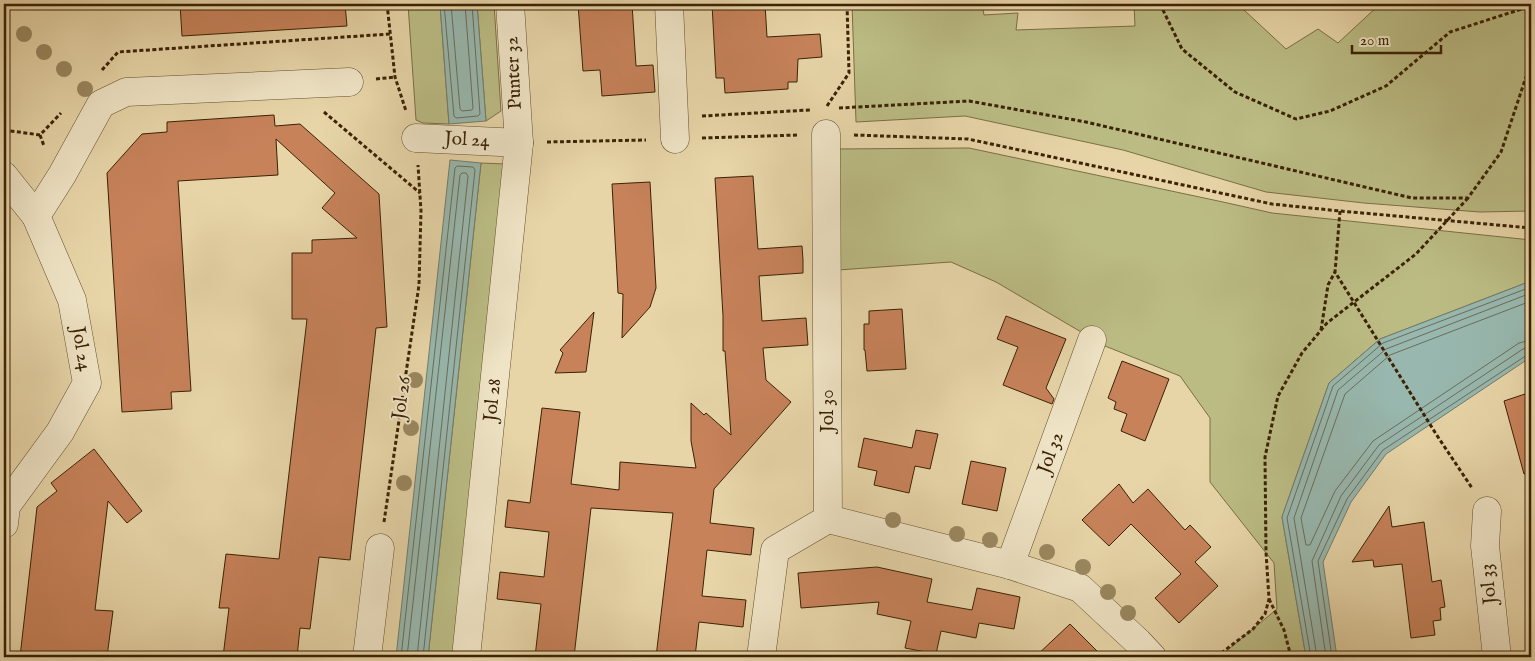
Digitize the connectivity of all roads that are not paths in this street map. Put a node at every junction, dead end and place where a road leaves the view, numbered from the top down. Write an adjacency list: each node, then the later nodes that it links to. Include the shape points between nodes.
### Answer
1 (510, 4): 7 (street, Punter 32)
2 (669, 4): 5 (street)
3 (349, 82): 9 (street, via 126,92 101,104)
4 (826, 121): 12 (street, Jol 30)
5 (674, 128)
6 (424, 138): 7 (street, Jol 24)
7 (519, 143): 17 (street, Jol 28)
8 (4, 176): 9 (street, Jol 24)
9 (36, 216): 13 (street, Jol 24, via 72,300 87,383 60,432 6,506)
10 (1092, 340): 15 (street, Jol 32)
11 (1487, 511): 20 (street, Jol 33, via 1485,546)
12 (828, 519): 15 (street); 18 (street, via 775,550)
13 (4, 524)
14 (380, 548): 16 (street)
15 (1010, 565): 19 (street, via 1080,588)
16 (367, 657)
17 (466, 657)
18 (761, 657)
19 (1152, 657)
20 (1497, 657)

